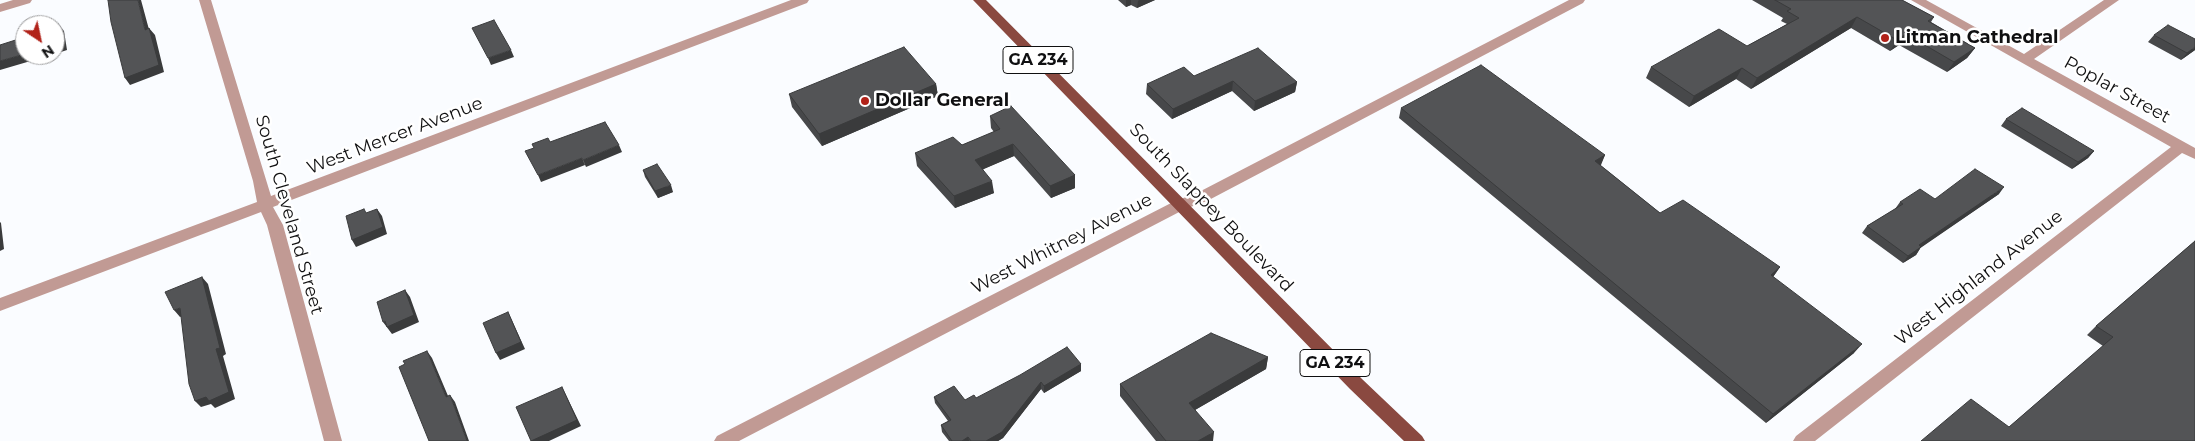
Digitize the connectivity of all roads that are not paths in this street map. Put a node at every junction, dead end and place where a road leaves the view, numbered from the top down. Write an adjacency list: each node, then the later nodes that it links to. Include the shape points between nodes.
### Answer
1 (26, 0): 8 (street)
2 (205, 0): 11 (street, South Cleveland Street)
3 (803, 0): 11 (street, West Mercer Avenue)
4 (979, 0): 12 (main road, South Slappey Boulevard / GA 234)
5 (1579, 0): 12 (street, West Whitney Avenue, via 1202,198)
6 (1917, 0): 9 (street, Poplar Street)
7 (2113, 0): 9 (street)
8 (0, 8)
9 (2024, 60): 10 (street, Poplar Street)
10 (2188, 150): 17 (street, West Highland Avenue)
11 (265, 205): 13 (street, West Mercer Avenue); 14 (street, South Cleveland Street, via 275,225)
12 (1180, 205): 15 (street, West Whitney Avenue); 16 (main road, South Slappey Boulevard / GA 234)
13 (0, 305)
14 (333, 441)
15 (723, 441)
16 (1416, 441)
17 (1802, 441)

